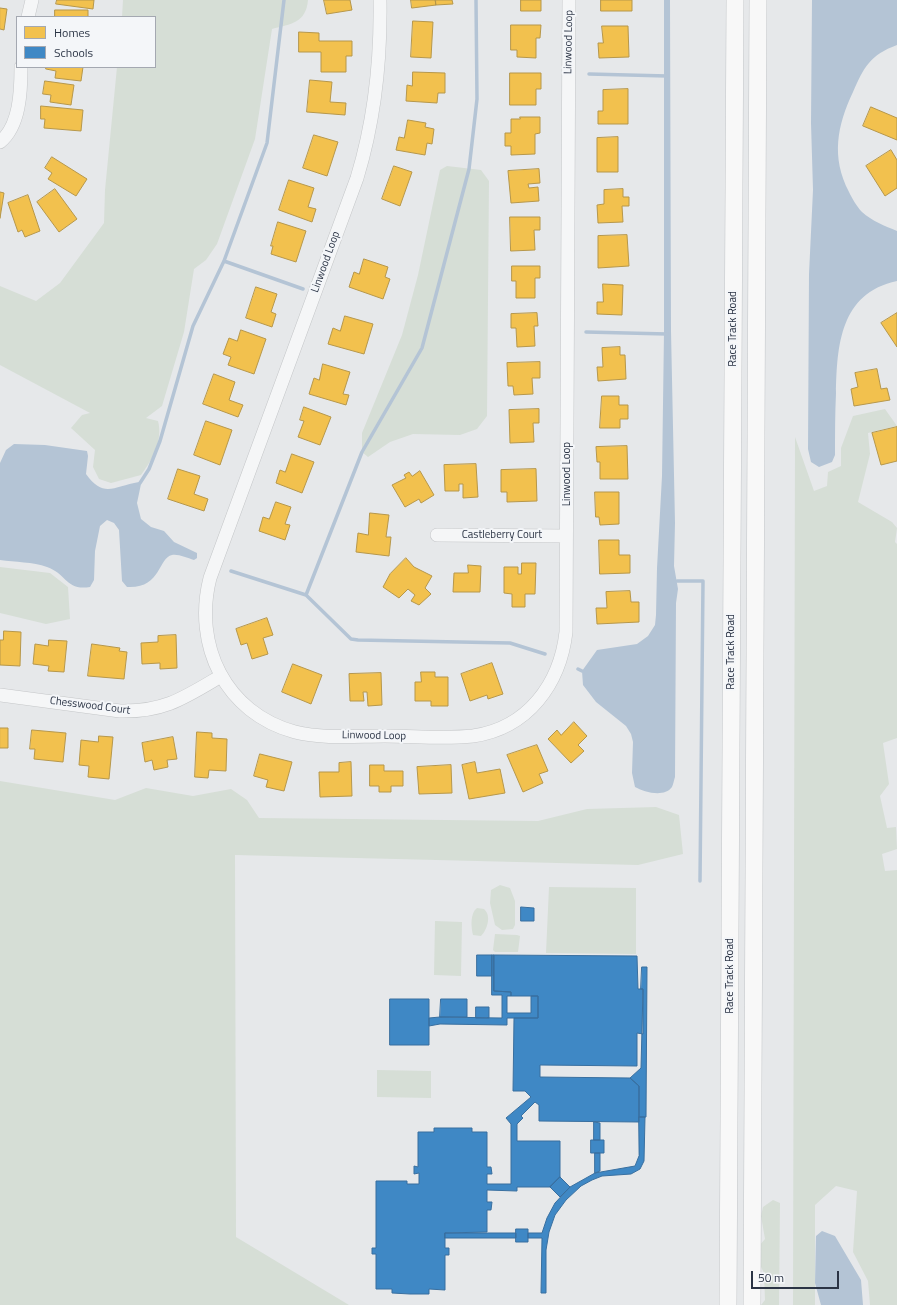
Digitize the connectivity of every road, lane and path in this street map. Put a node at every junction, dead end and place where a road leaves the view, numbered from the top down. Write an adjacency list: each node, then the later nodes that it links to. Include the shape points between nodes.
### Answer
1 (32, 0): 6 (street)
2 (380, 0): 11 (street, Linwood Loop, via 379,74 363,159 206,593 205,627 208,643)
3 (569, 0): 10 (street, Linwood Loop)
4 (735, 0): 13 (main road, Race Track Road)
5 (758, 0): 14 (main road)
6 (28, 16)
7 (21, 68): 8 (street, via 14,122)
8 (0, 142)
9 (437, 535): 10 (street, Castleberry Court)
10 (566, 536): 11 (street, Linwood Loop, via 566,632 559,665 542,696 518,718 504,726 484,733 457,737 302,733 282,728 251,710)
11 (221, 676): 12 (street, Chesswood Court, via 182,699 139,711 120,711)
12 (0, 694)
13 (730, 930): 14 (main road); 15 (main road, Race Track Road)
14 (754, 956): 16 (main road)
15 (729, 1125): 16 (main road); 17 (main road, Race Track Road)
16 (753, 1126): 18 (main road)
17 (729, 1202): 18 (main road); 19 (main road, Race Track Road)
18 (753, 1204): 20 (main road)
19 (728, 1305)
20 (752, 1305)

